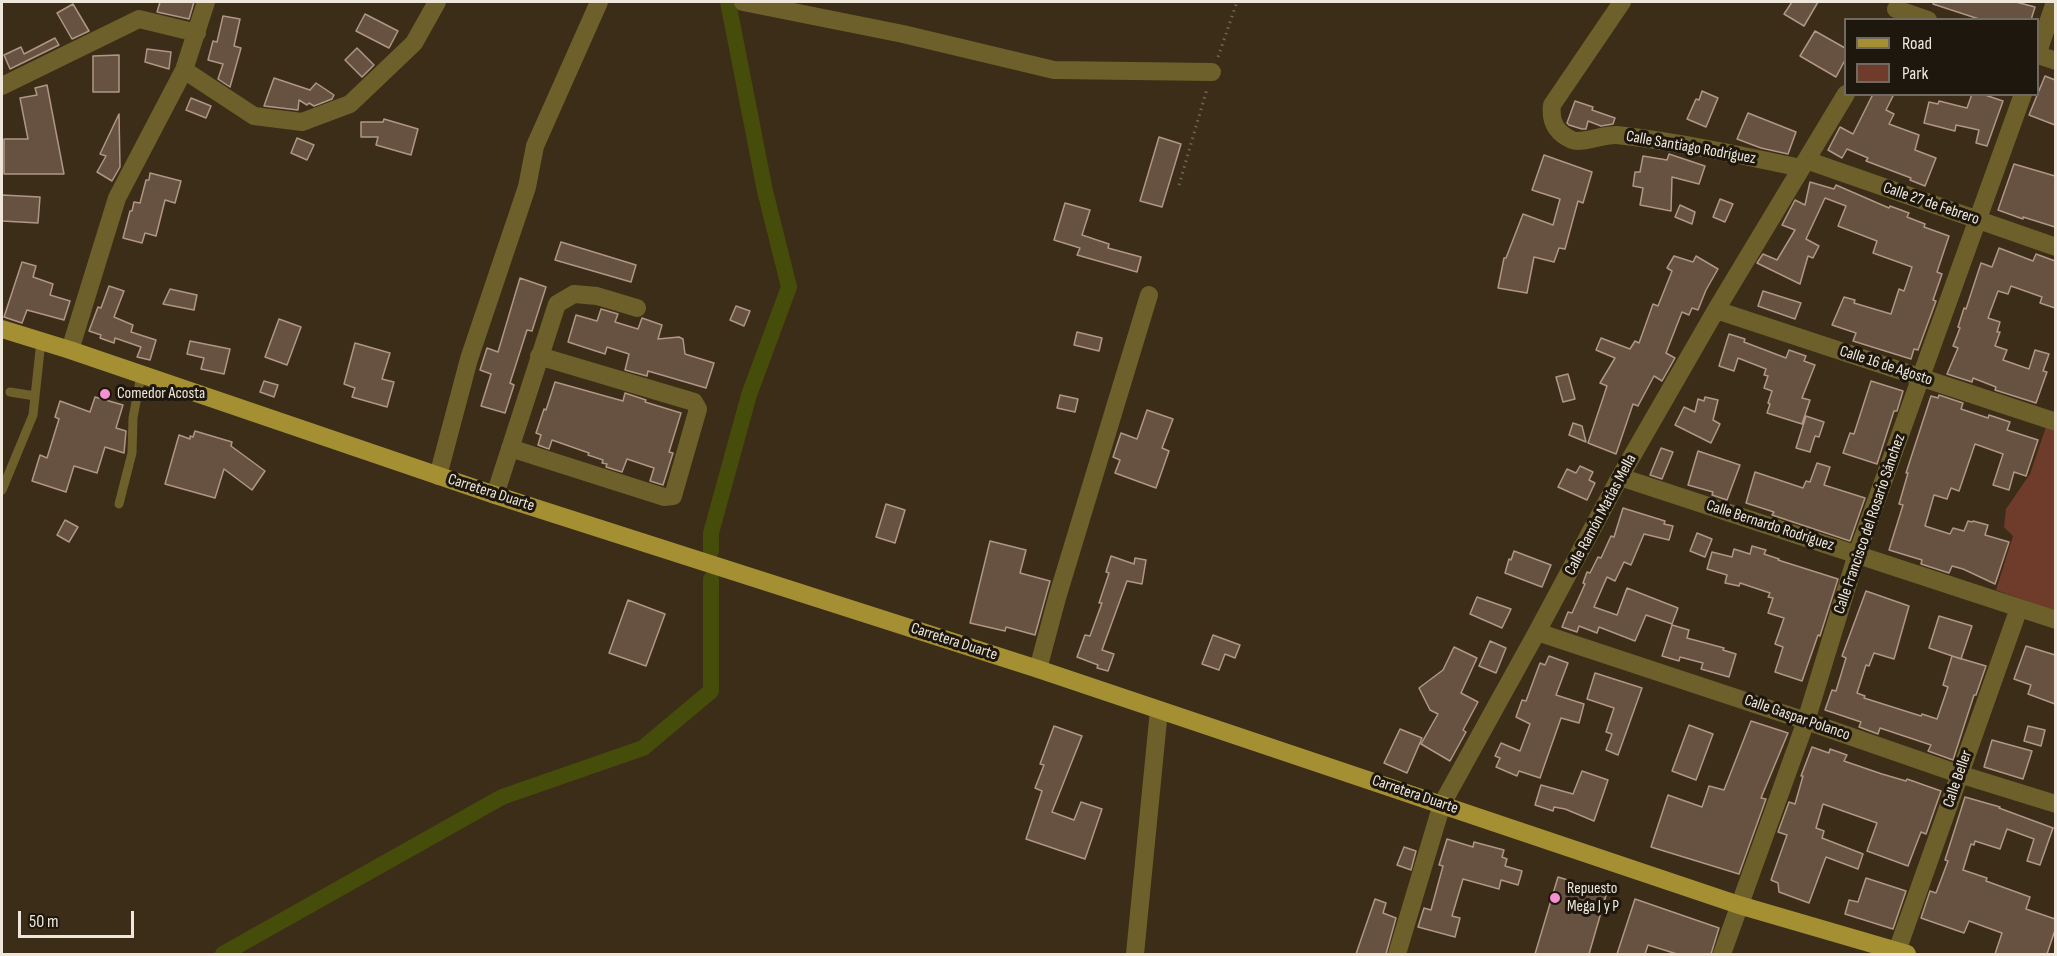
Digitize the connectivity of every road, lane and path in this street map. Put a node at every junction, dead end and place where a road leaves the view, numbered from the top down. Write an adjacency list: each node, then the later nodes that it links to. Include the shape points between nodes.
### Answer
1 (206, 2): 10 (street)
2 (437, 2): 14 (street, via 414,44 350,104 302,122 254,116)
3 (599, 2): 36 (street, via 534,146 527,188 469,359)
4 (743, 2): 15 (street, via 1054,70)
5 (1237, 2): 15 (path)
6 (1622, 2): 19 (street, Calle Santiago Rodríguez, via 1552,105 1550,117 1559,133 1576,141 1607,134)
7 (2055, 2): 11 (street)
8 (1896, 10): 9 (street)
9 (1922, 18)
10 (197, 33): 14 (street); 16 (street, via 139,19)
11 (2039, 48)
12 (2039, 55): 13 (street)
13 (2055, 61)
14 (184, 70): 28 (street, via 117,198)
15 (1212, 72): 20 (path)
16 (2, 86)
17 (1844, 96): 19 (street, Calle Ramón Matías Mella)
18 (2022, 96): 21 (street, Calle Francisco del Rosario Sánchez)
19 (1804, 164): 21 (street, Calle 27 de Febrero); 25 (street, Calle Ramón Matías Mella)
20 (1179, 185)
21 (1979, 220): 22 (street, Calle 27 de Febrero); 31 (street, Calle Francisco del Rosario Sánchez)
22 (2055, 247)
23 (1149, 295): 45 (street)
24 (637, 308): 29 (street, via 597,296 574,294 557,304)
25 (1716, 310): 31 (street, Calle 16 de Agosto); 37 (street, Calle Ramón Matías Mella)
26 (2, 329): 27 (main road, Carretera Duarte)
27 (41, 341): 28 (main road, Carretera Duarte); 33 (lane)
28 (70, 350): 30 (main road, Carretera Duarte)
29 (539, 356): 35 (street); 35 (street, via 694,402 698,409 673,496 664,498)
30 (141, 375): 36 (main road, Carretera Duarte); 40 (lane, via 133,418 132,453)
31 (1921, 378): 34 (street, Calle 16 de Agosto); 41 (street, Calle Francisco del Rosario Sánchez)
32 (10, 392): 33 (lane)
33 (35, 396): 38 (lane, via 33,415)
34 (2055, 422)
35 (510, 448): 39 (street)
36 (438, 476): 39 (main road, Carretera Duarte)
37 (1620, 477): 41 (street, Calle Bernardo Rodríguez); 44 (street, Calle Ramón Matías Mella)
38 (2, 490)
39 (495, 495): 45 (main road, Carretera Duarte)
40 (119, 504)
41 (1857, 554): 42 (street, Calle Bernardo Rodríguez); 47 (street, Calle Francisco del Rosario Sánchez)
42 (2019, 608): 43 (street, Calle Bernardo Rodríguez); 48 (street, Calle Beller)
43 (2055, 620)
44 (1538, 632): 47 (street, Calle Gaspar Polanco); 49 (street, Calle Ramón Matías Mella)
45 (1038, 669): 46 (main road, Carretera Duarte)
46 (1159, 710): 49 (main road, Carretera Duarte); 53 (street)
47 (1806, 721): 48 (street, Calle Gaspar Polanco); 51 (street, Calle Francisco del Rosario Sánchez)
48 (1959, 774): 50 (street, Calle Gaspar Polanco); 52 (street, Calle Beller)
49 (1442, 804): 51 (main road, Carretera Duarte); 54 (street, Calle Ramón Matías Mella)
50 (2055, 804)
51 (1739, 905): 52 (main road, Carretera Duarte); 55 (street, Calle Francisco del Rosario Sánchez)
52 (1902, 953)
53 (1135, 954)
54 (1397, 954)
55 (1722, 954)

